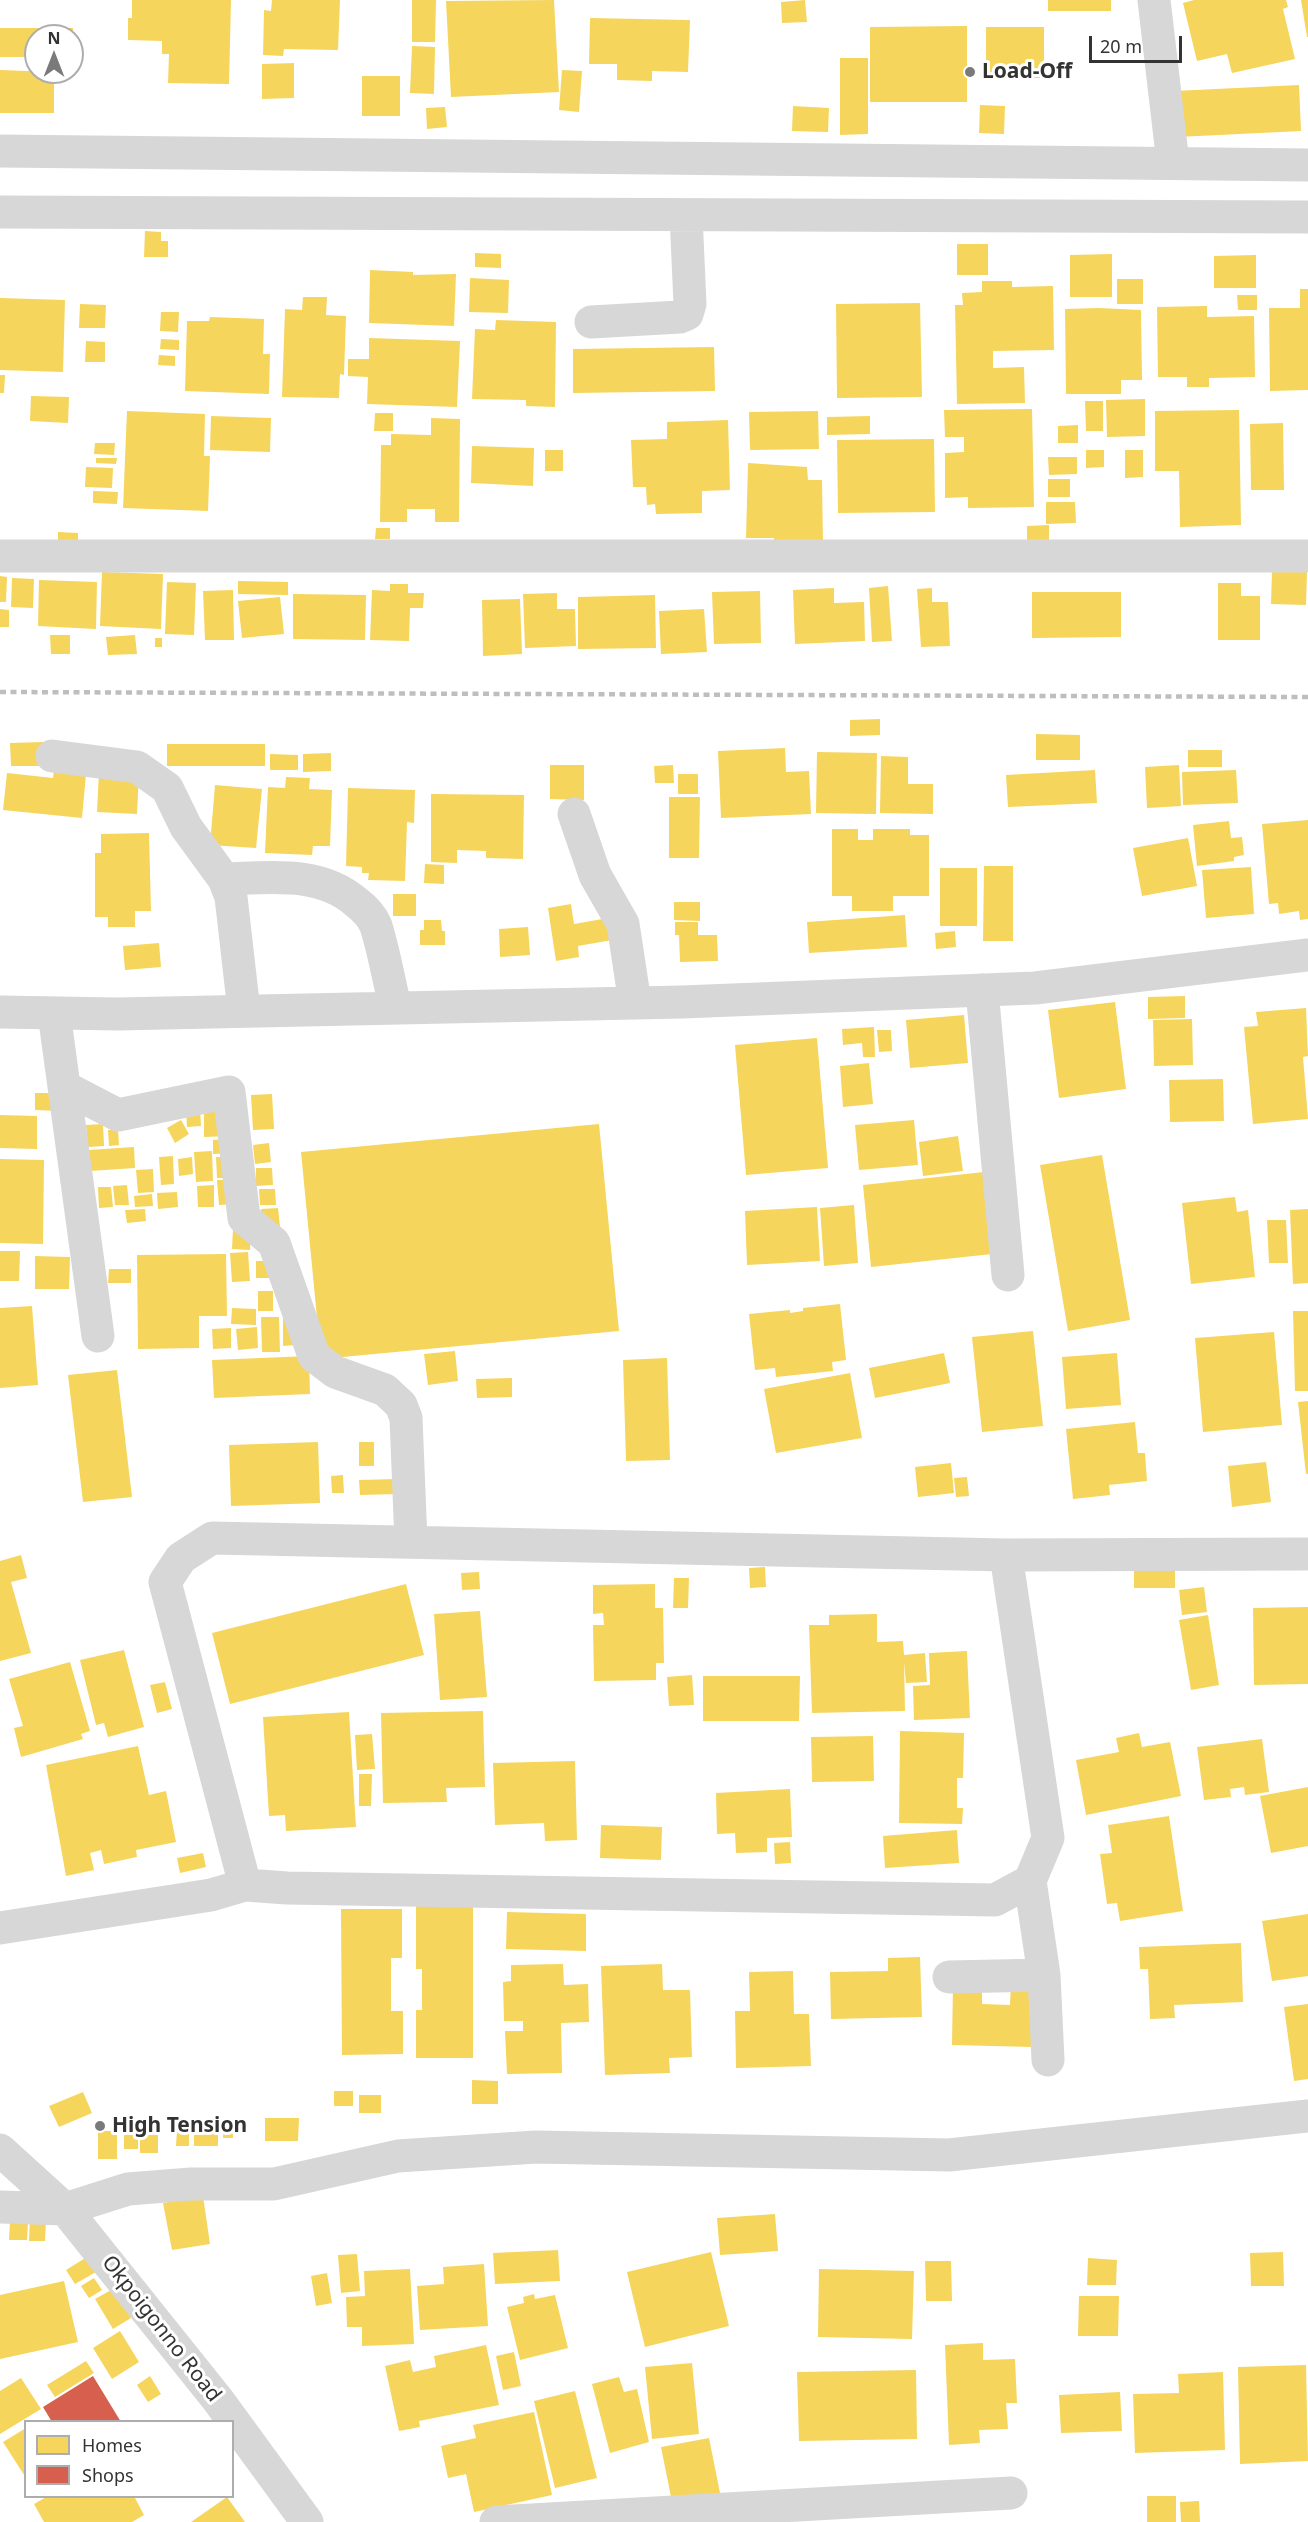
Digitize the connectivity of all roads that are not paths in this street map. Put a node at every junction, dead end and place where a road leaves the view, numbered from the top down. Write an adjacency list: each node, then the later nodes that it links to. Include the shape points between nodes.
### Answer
1 (1154, 0): 3 (street)
2 (0, 151): 3 (street)
3 (1173, 163): 4 (street)
4 (1308, 165)
5 (0, 212): 6 (street)
6 (686, 215): 7 (street); 8 (street, via 690,304 687,314)
7 (1308, 217)
8 (591, 322)
9 (0, 556): 10 (street)
10 (1308, 556)
11 (52, 756): 13 (street, via 137,767 167,788 186,827)
12 (574, 814): 16 (street, via 595,874 622,924)
13 (224, 879): 17 (street, via 300,878 333,886 350,897 375,924); 18 (street, via 231,897)
14 (1308, 955): 15 (street, via 1035,988)
15 (982, 990): 16 (street); 22 (street)
16 (635, 1003): 17 (street)
17 (395, 1007): 18 (street)
18 (244, 1011): 20 (street)
19 (0, 1012): 20 (street)
20 (54, 1013): 21 (street)
21 (64, 1087): 23 (street); 24 (street, via 118,1115 229,1092 244,1218 274,1243 314,1356 335,1372 385,1390 401,1405 406,1418)
22 (1008, 1275)
23 (98, 1336)
24 (411, 1542): 26 (street); 28 (street, via 212,1538 182,1558 165,1582)
25 (1308, 1554): 26 (street)
26 (1006, 1555): 27 (street, via 1048,1838)
27 (1030, 1881): 28 (street, via 995,1900); 30 (street)
28 (245, 1885): 29 (street, via 211,1895)
29 (0, 1928)
30 (1044, 1975): 31 (street); 32 (street)
31 (949, 1977)
32 (1048, 2060)
33 (1308, 2116): 36 (street, via 949,2156 536,2147 409,2156 274,2184 128,2189)
34 (0, 2150): 36 (street, Okpoigonno Road)
35 (0, 2207): 36 (street)
36 (65, 2209): 37 (street, Okpoigonno Road)
37 (233, 2420)
38 (234, 2422): 40 (street, Okpoigonno Road)
39 (1011, 2493): 41 (street)
40 (307, 2522)
41 (496, 2522)

